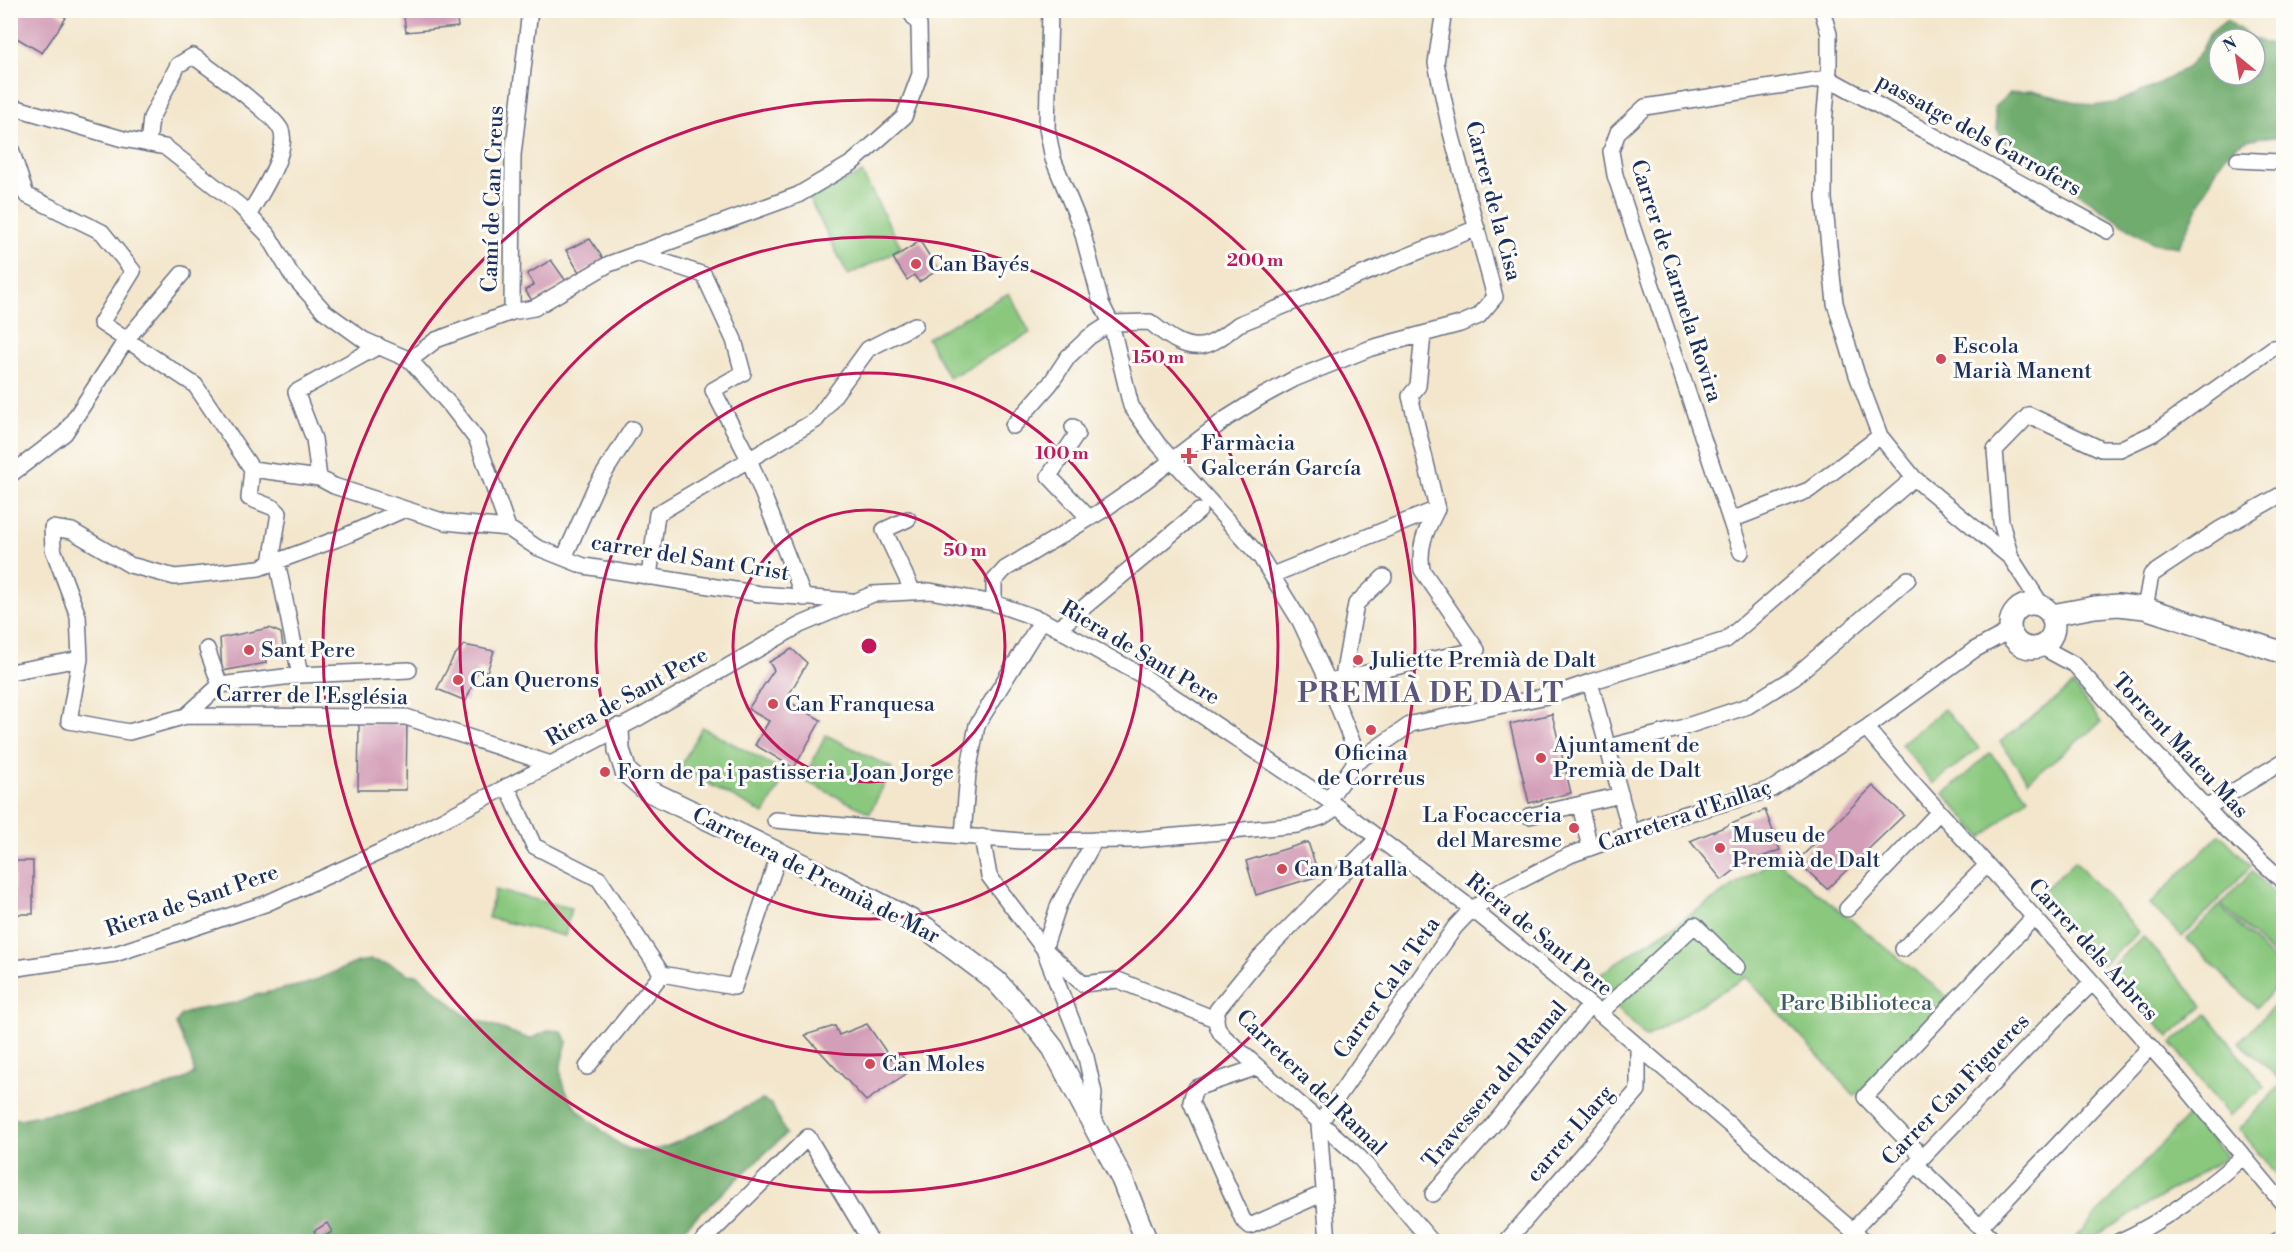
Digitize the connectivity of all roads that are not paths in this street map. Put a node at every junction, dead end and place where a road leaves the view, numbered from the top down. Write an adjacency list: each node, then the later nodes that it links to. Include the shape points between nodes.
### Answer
1 (530, 10): 17 (street, Camí de Can Creus, via 513,155)
2 (909, 10): 15 (street, via 919,25 920,74 904,117 852,164 798,195)
3 (1050, 10): 18 (street, via 1047,128 1053,159 1082,227 1101,303)
4 (1444, 10): 13 (street, Carrer de la Cisa, via 1436,63)
5 (1821, 10): 6 (street, via 1829,34)
6 (1828, 78): 14 (street, passatge dels Garrofers); 28 (street, via 1824,199 1835,303); 41 (street, Carrer de Carmela Rovira, via 1645,107 1618,132 1611,151)
7 (10, 106): 8 (street)
8 (148, 144): 12 (street, via 165,147); 12 (street, via 151,118 178,65 193,56 271,117 282,131 277,162)
9 (10, 146): 21 (street, via 26,195 102,232 133,271 101,323)
10 (2238, 160): 11 (street)
11 (2283, 164)
12 (249, 214): 22 (street, via 268,235 291,274 324,311)
13 (1477, 228): 18 (street, via 1239,324 1210,344 1188,346 1150,322); 20 (street, Carrer de la Cisa, via 1495,297 1479,316)
14 (2108, 231)
15 (637, 254): 17 (street, via 609,264 534,308); 29 (street, via 704,275 734,340 743,373 713,390)
16 (182, 274): 21 (street)
17 (512, 312): 24 (street, Camí de Can Creus, via 436,340)
18 (1111, 323): 25 (street, via 1068,357); 30 (street, via 1131,406)
19 (915, 325): 29 (street, via 868,349 816,420)
20 (1422, 334): 30 (street, Carrer de la Cisa, via 1371,348 1294,380 1227,418); 36 (street, via 1418,386 1410,396)
21 (126, 339): 31 (street, via 195,385); 32 (street, via 65,433)
22 (379, 346): 24 (street); 33 (street, via 296,392 314,439)
23 (2283, 347): 45 (street, via 2272,348 2154,433 2120,449 2101,449 2029,415 1995,450 2001,522)
24 (410, 360): 42 (street, via 477,440)
25 (1013, 426)
26 (1073, 427): 39 (street, via 1077,434 1049,476)
27 (632, 429): 44 (street, via 595,488)
28 (1880, 436): 34 (street); 41 (street, via 1809,490)
29 (749, 459): 49 (street, via 657,514); 52 (street)
30 (1171, 460): 39 (street, Carrer de la Cisa); 47 (street)
31 (252, 469): 33 (street, carrer del Sant Crist); 46 (street, via 249,498 279,513)
32 (10, 475)
33 (319, 478): 37 (street, carrer del Sant Crist)
34 (1914, 478): 45 (street); 69 (street, via 1726,640)
35 (2283, 493): 55 (street, via 2151,575)
36 (1437, 509): 47 (street); 67 (street, via 1423,536 1422,570 1477,650)
37 (403, 510): 42 (street, carrer del Sant Crist, via 445,522); 46 (street)
38 (1199, 511): 58 (street)
39 (1089, 518): 54 (street, Carrer de la Cisa, via 1005,569 994,581)
40 (908, 519): 51 (street, via 884,530)
41 (1731, 520): 43 (street, Carrer de Carmela Rovira)
42 (508, 528): 44 (street, carrer del Sant Crist, via 536,547)
43 (1741, 552)
44 (564, 558): 49 (street, carrer del Sant Crist, via 584,566)
45 (2011, 558): 56 (street)
46 (274, 562): 63 (street, via 259,568 175,577 130,565 72,531 52,528 53,549 78,616); 66 (street)
47 (1272, 575): 68 (street, via 1300,621)
48 (1384, 577): 67 (street, via 1356,604)
49 (649, 578): 52 (street, carrer del Sant Crist)
50 (1908, 579): 74 (street, via 1794,677 1748,706)
51 (913, 592): 53 (street, Riera de Sant Pere, via 873,594); 54 (street, Riera de Sant Pere, via 930,591)
52 (804, 598): 53 (street, carrer del Sant Crist)
53 (855, 602): 73 (street, Riera de Sant Pere, via 800,625)
54 (994, 603): 57 (street, Riera de Sant Pere)
55 (2145, 608): 56 (street, via 2118,605); 62 (street)
56 (2047, 610): 59 (street, via 2031,604 2019,609 2012,618); 60 (street, via 2054,631 2047,643)
57 (1042, 620): 58 (street, Riera de Sant Pere); 87 (street, via 977,725)
58 (1058, 629): 80 (street, Riera de Sant Pere, via 1143,676)
59 (2011, 630): 60 (street, via 2025,647); 72 (street, Carretera d'Enllaç, via 1974,650)
60 (2040, 646): 82 (street, Torrent Mateu Mas, via 2075,665)
61 (207, 649): 70 (street)
62 (2283, 652)
63 (80, 659): 65 (street); 71 (street, Carrer de l'Església, via 69,721 129,732)
64 (409, 670): 66 (street)
65 (10, 672)
66 (300, 675): 70 (street)
67 (1343, 677): 68 (street)
68 (1328, 681): 77 (street, via 1353,744)
69 (1590, 682): 74 (street); 77 (street, via 1552,695 1411,724)
70 (220, 685): 71 (street)
71 (186, 716): 76 (street, Carrer de l'Església, via 406,717)
72 (1866, 728): 83 (street, Carrer dels Arbres); 86 (street, Carretera d'Enllaç, via 1772,789)
73 (618, 729): 76 (street, Riera de Sant Pere); 92 (street, Carretera de Premià de Mar, via 626,772 647,790)
74 (1608, 747): 79 (street)
75 (2283, 761): 82 (street)
76 (551, 764): 78 (street, Riera de Sant Pere)
77 (1354, 764): 80 (street)
78 (507, 786): 101 (street, Riera de Sant Pere, via 380,852 265,904 115,954); 102 (street, via 534,846 599,879)
79 (1621, 795): 81 (street); 86 (street)
80 (1332, 804): 89 (street, Riera de Sant Pere); 90 (street, via 1322,817 1298,825)
81 (1580, 805): 84 (street); 91 (street)
82 (2206, 808): 94 (street, Torrent Mateu Mas)
83 (1939, 812): 93 (street, Carrer dels Arbres); 96 (street)
84 (1529, 816)
85 (775, 820): 87 (street)
86 (1631, 834): 91 (street, Carretera d'Enllaç)
87 (963, 835): 88 (street)
88 (982, 837): 90 (street); 98 (street, via 989,876)
89 (1379, 837): 95 (street, Riera de Sant Pere); 105 (street, via 1260,957 1217,1010)
90 (1095, 840): 98 (street, via 1059,904)
91 (1590, 848): 95 (street, Carretera d'Enllaç, via 1506,888)
92 (779, 854): 102 (street, via 734,987); 110 (street, Carretera de Premià de Mar, via 926,928 996,981 1053,1048)
93 (1987, 865): 97 (street, Carrer dels Arbres); 99 (street)
94 (2283, 882)
95 (1472, 909): 104 (street, Riera de Sant Pere); 111 (street, Carrer Ca la Teta, via 1455,927)
96 (1847, 909)
97 (2034, 917): 103 (street, Carrer dels Arbres); 113 (street, via 1864,1097)
98 (1044, 949): 105 (street, Carretera del Ramal, via 1083,984 1118,980); 110 (street, via 1086,1058 1094,1093)
99 (1903, 950)
100 (1737, 967): 104 (street, Travessera del Ramal, via 1695,925)
101 (10, 969)
102 (662, 974): 108 (street)
103 (2092, 983): 107 (street, Carrer dels Arbres); 113 (street, Carrer Can Figueres)
104 (1595, 1009): 106 (street, Riera de Sant Pere); 115 (street, Travessera del Ramal)
105 (1215, 1019): 109 (street, Carretera del Ramal, via 1222,1035)
106 (1638, 1046): 118 (street, Riera de Sant Pere); 125 (street, carrer Llarg, via 1638,1090)
107 (2150, 1047): 112 (street, Carrer dels Arbres); 117 (street)
108 (587, 1067)
109 (1258, 1067): 111 (street, Carretera del Ramal); 114 (street, via 1196,1088 1191,1102 1243,1220 1250,1226)
110 (1092, 1122): 122 (street, Carretera de Premià de Mar, via 1122,1179)
111 (1320, 1124): 114 (street); 124 (street, Carretera del Ramal, via 1359,1156)
112 (2243, 1157): 116 (street, Carrer dels Arbres); 128 (street, via 2203,1191 2146,1230)
113 (1919, 1161): 117 (street); 118 (street, Carrer Can Figueres)
114 (1324, 1193): 123 (street)
115 (1433, 1194)
116 (2283, 1205)
117 (1980, 1227): 127 (street)
118 (1853, 1230): 126 (street, Riera de Sant Pere)
119 (2283, 1237): 129 (street)
120 (702, 1242): 121 (street, via 808,1137)
121 (871, 1242)
122 (1148, 1242)
123 (1328, 1242)
124 (1432, 1242)
125 (1506, 1242)
126 (1866, 1242)
127 (1995, 1242)
128 (2118, 1242)
129 (2275, 1242)

